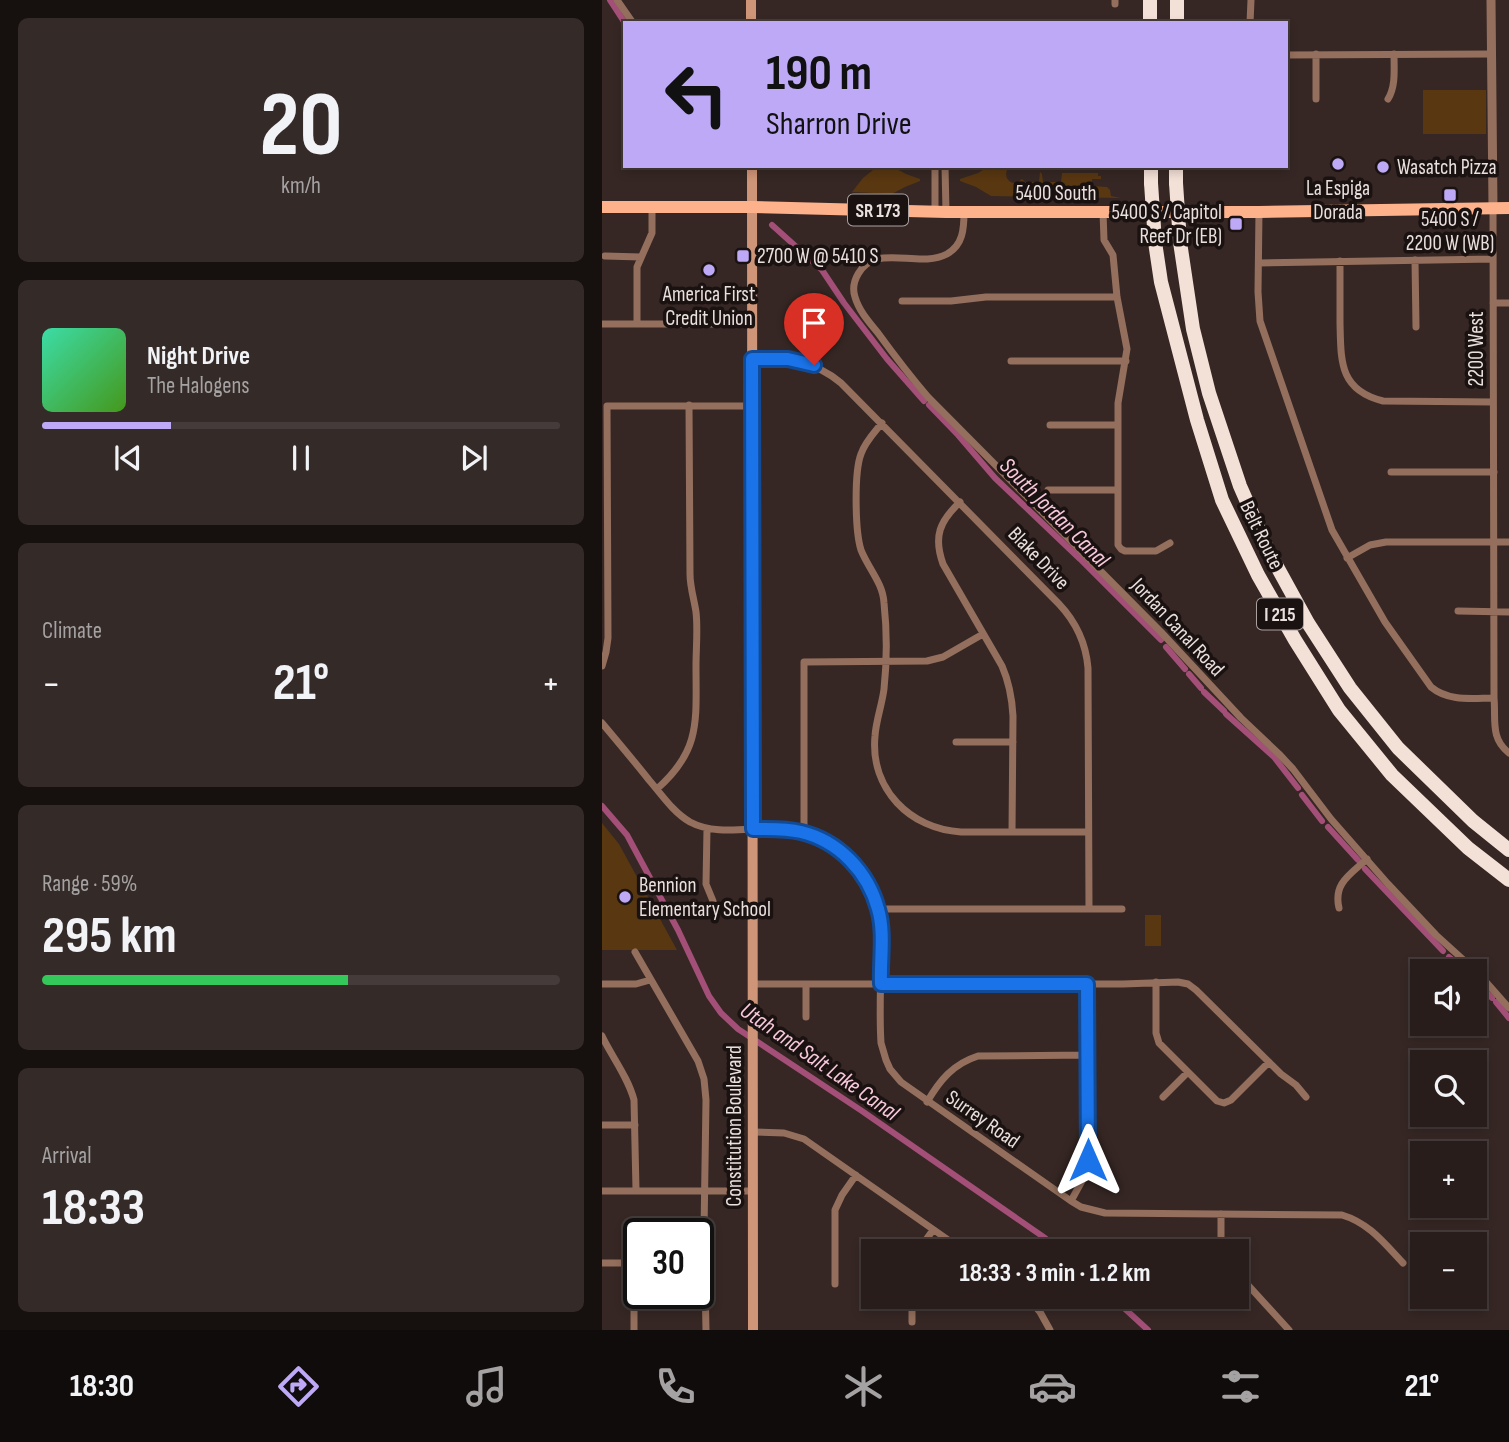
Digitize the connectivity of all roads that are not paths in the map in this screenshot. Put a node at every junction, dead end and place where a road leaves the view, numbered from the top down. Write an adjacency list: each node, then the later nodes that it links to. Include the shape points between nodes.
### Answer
1 (617, 0): 7 (street)
2 (751, 0): 8 (main road)
3 (1150, 0): 9 (highway)
4 (1177, 0): 10 (highway)
5 (1251, 0): 11 (street)
6 (1491, 0): 14 (street, 2200 West)
7 (632, 21)
8 (751, 21)
9 (1150, 21)
10 (1177, 21)
11 (1250, 21)
12 (1316, 54): 13 (street); 15 (street); 16 (street)
13 (1394, 54): 14 (street); 17 (street, via 1394,85)
14 (1492, 54): 26 (street, 2200 West)
15 (1288, 55)
16 (1315, 99)
17 (1388, 99)
18 (751, 168): 25 (main road, Constitution Boulevard)
19 (935, 168): 28 (street)
20 (945, 168): 28 (street)
21 (1151, 168): 83 (highway, Belt Route / I 215, bridge, via 1161,282 1197,420 1222,500 1258,575 1339,710 1392,775 1468,848)
22 (1176, 168): 81 (highway, Belt Route / I 215, bridge, via 1180,242 1193,329 1240,486 1269,552 1308,623 1398,748)
23 (602, 207): 24 (main road, 5400 South / SR 173)
24 (652, 207): 25 (main road, 5400 South / SR 173); 33 (street, via 652,233)
25 (751, 207): 28 (main road, 5400 South / SR 173); 44 (main road, Constitution Boulevard)
26 (1493, 208): 27 (main road, 5400 South / SR 173); 31 (main road, 5400 South / SR 173); 34 (street, 2200 West)
27 (1509, 208)
28 (941, 212): 29 (main road, 5400 South / SR 173)
29 (964, 212): 30 (main road, 5400 South / SR 173); 82 (street, Jordan Canal Road, via 960,240 944,256 879,259 864,266 853,293 862,312 928,397 1279,754)
30 (1103, 212): 31 (main road, 5400 South / SR 173); 38 (street, via 1104,240 1113,255)
31 (1259, 212): 37 (street)
32 (606, 256): 33 (street)
33 (641, 257): 43 (street, via 636,272)
34 (1493, 259): 35 (street); 40 (street, 2200 West)
35 (1415, 260): 36 (street); 45 (street)
36 (1340, 261): 37 (street); 49 (street, via 1341,353 1344,371 1355,387 1383,401)
37 (1259, 263): 63 (street, via 1260,321 1327,518)
38 (1117, 297): 39 (street); 48 (street)
39 (902, 301)
40 (1493, 303): 41 (street); 49 (street, 2200 West)
41 (1509, 303)
42 (602, 324): 43 (street)
43 (637, 324): 44 (street)
44 (752, 324): 46 (main road, Constitution Boulevard)
45 (1416, 327)
46 (752, 359): 51 (main road, Constitution Boulevard); 52 (street, Blake Drive, via 788,359 822,369)
47 (1012, 361): 48 (street)
48 (1126, 361): 54 (street)
49 (1493, 402): 56 (street, 2200 West)
50 (689, 405): 51 (street); 69 (street, via 607,406 608,639); 75 (street, via 696,719 685,757)
51 (752, 406): 77 (main road, Constitution Boulevard)
52 (881, 423): 59 (street, Blake Drive); 68 (street, via 861,454 857,508 859,542 884,597)
53 (1050, 425): 54 (street)
54 (1118, 425): 58 (street)
55 (1391, 472): 56 (street)
56 (1493, 472): 60 (street, 2200 West)
57 (1048, 490): 58 (street)
58 (1118, 490): 62 (street, via 1121,549 1156,551)
59 (960, 502): 67 (street, via 944,519 939,554); 80 (street, Blake Drive, via 1059,604 1079,632 1088,668)
60 (1494, 542): 61 (street); 63 (street, via 1386,542); 65 (street, 2200 West)
61 (1509, 542)
62 (1170, 544)
63 (1347, 558): 70 (street, via 1431,687 1455,698)
64 (1458, 611): 65 (street)
65 (1494, 612): 66 (street); 70 (street, 2200 West)
66 (1509, 612)
67 (983, 634): 68 (street, via 935,659); 73 (street, via 1008,682)
68 (885, 662): 78 (street, via 804,662); 79 (street, via 875,752 881,777 895,802 923,823 945,830)
69 (602, 666)
70 (1494, 698): 74 (street, 2200 West, via 1496,736)
71 (602, 723): 75 (street)
72 (956, 742): 73 (street)
73 (1013, 742): 79 (street)
74 (1509, 753)
75 (657, 789): 76 (street, via 684,819)
76 (707, 829): 77 (street, Surrey Road); 84 (street, via 706,884)
77 (753, 829): 78 (street, Surrey Road); 93 (main road, Constitution Boulevard)
78 (804, 832): 86 (street, Surrey Road, via 847,856 863,876)
79 (1012, 832): 80 (street)
80 (1088, 832): 87 (street, Blake Drive)
81 (1509, 850)
82 (1367, 859): 85 (street, via 1339,887); 97 (street, Jordan Canal Road)
83 (1509, 880)
84 (713, 901)
85 (1339, 908)
86 (878, 909): 87 (street); 95 (street, Surrey Road)
87 (1089, 909): 88 (street)
88 (1122, 909)
89 (635, 952): 90 (street)
90 (650, 980): 92 (street); 113 (street, via 704,1079)
91 (1156, 982): 96 (street); 102 (street, via 1192,986); 103 (street, via 1158,1040)
92 (602, 984)
93 (753, 984): 94 (street); 109 (main road, Constitution Boulevard)
94 (806, 984): 95 (street); 98 (street)
95 (881, 984): 96 (street); 106 (street, Surrey Road, via 886,1060 901,1082)
96 (1087, 984): 101 (street)
97 (1509, 1008)
98 (806, 1017)
99 (602, 1036): 100 (street)
100 (606, 1053): 108 (street, via 632,1091)
101 (1087, 1055): 106 (street, via 978,1056 948,1073); 115 (street, via 1087,1166)
102 (1269, 1062): 103 (street, via 1224,1103); 105 (street)
103 (1187, 1073): 104 (street)
104 (1163, 1097)
105 (1306, 1097)
106 (927, 1102): 115 (street, Surrey Road)
107 (602, 1125): 108 (street)
108 (635, 1125): 111 (street)
109 (753, 1132): 110 (street, via 798,1136); 114 (main road, Constitution Boulevard)
110 (856, 1175): 118 (street); 125 (street, via 835,1210)
111 (636, 1190): 112 (street); 113 (street)
112 (602, 1191)
113 (705, 1191): 114 (street); 117 (street)
114 (753, 1191): 134 (main road, Constitution Boulevard)
115 (1071, 1201): 116 (street, Surrey Road, via 1105,1213)
116 (1221, 1214): 121 (street); 124 (street, Surrey Road, via 1342,1215 1370,1228)
117 (704, 1218)
118 (933, 1230): 119 (street); 120 (street)
119 (927, 1239)
120 (946, 1239)
121 (1222, 1239)
122 (602, 1263): 123 (street)
123 (623, 1263)
124 (1402, 1263)
125 (835, 1284)
126 (1249, 1286): 136 (street)
127 (635, 1309): 132 (street)
128 (705, 1309): 133 (street)
129 (912, 1309): 131 (street)
130 (1037, 1309): 135 (street)
131 (912, 1322)
132 (634, 1330)
133 (706, 1330)
134 (753, 1330)
135 (1050, 1330)
136 (1289, 1330)

